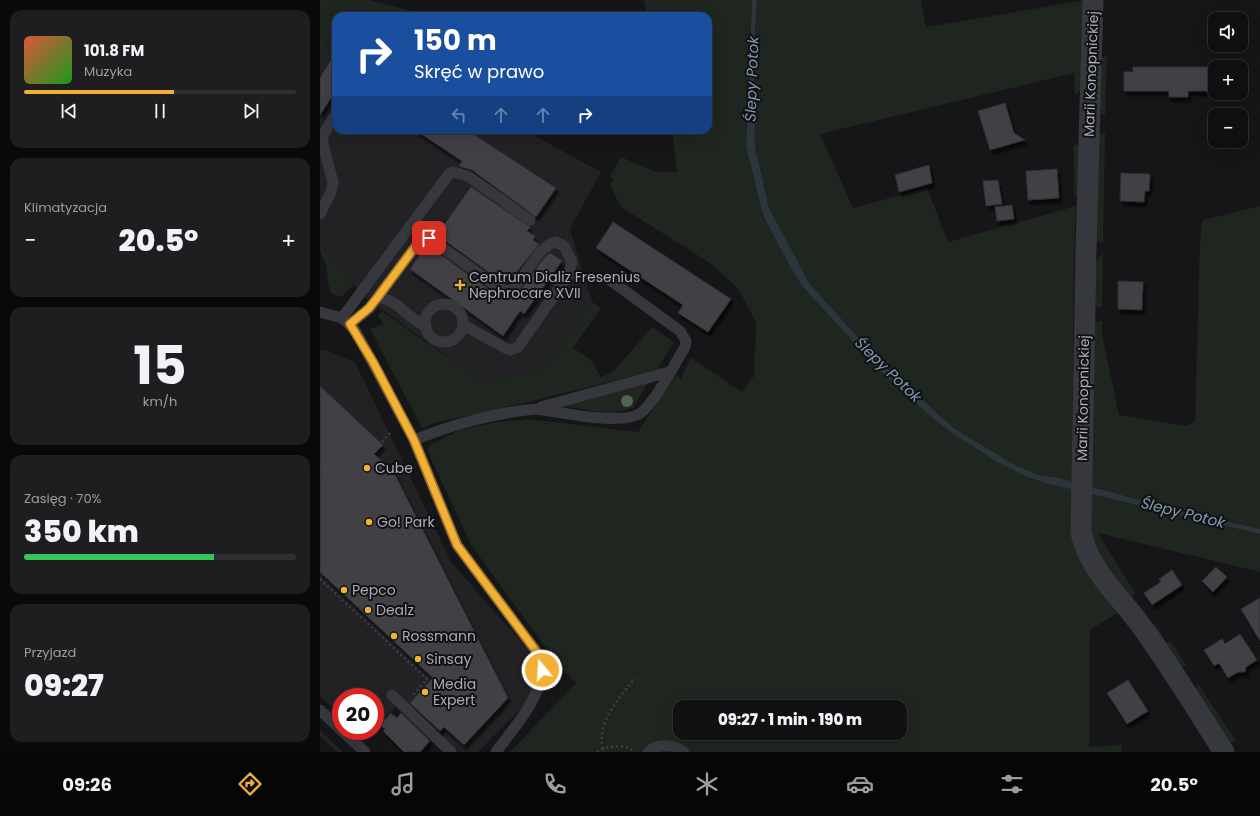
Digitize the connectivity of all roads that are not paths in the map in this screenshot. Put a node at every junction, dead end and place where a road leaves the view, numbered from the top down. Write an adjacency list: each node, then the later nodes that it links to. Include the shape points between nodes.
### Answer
1 (1093, 0): 23 (street, Marii Konopnickiej, via 1081,533 1094,566 1150,638)
2 (332, 120): 3 (lane, via 323,135 323,145 333,182)
3 (320, 214)
4 (530, 220): 8 (lane, via 468,176 453,172 445,178)
5 (610, 280): 11 (lane, via 684,336 684,347)
6 (377, 298): 8 (lane, via 369,308); 9 (lane, via 423,238 429,238 501,289 508,291 514,288 545,248 556,242 564,246 572,262 569,274 518,347 510,350 505,348); 10 (lane, via 390,300)
7 (320, 312): 8 (lane)
8 (346, 321): 13 (lane, via 370,358)
9 (463, 325): 10 (lane, via 458,336 447,341 430,336); 10 (lane, via 463,319 456,308 444,303 428,312 425,318)
10 (426, 326)
11 (669, 372): 12 (lane); 12 (lane, via 649,405 633,417 609,419)
12 (536, 409): 13 (lane, via 466,421)
13 (414, 440): 20 (lane, via 457,545 536,651 540,661 542,670 537,692)
14 (392, 695): 19 (lane)
15 (320, 710): 16 (lane)
16 (332, 721)
17 (352, 740): 18 (lane)
18 (365, 752)
19 (451, 752)
20 (496, 752)
21 (648, 752): 22 (lane, via 662,746 678,747)
22 (684, 752)
23 (1224, 752)

